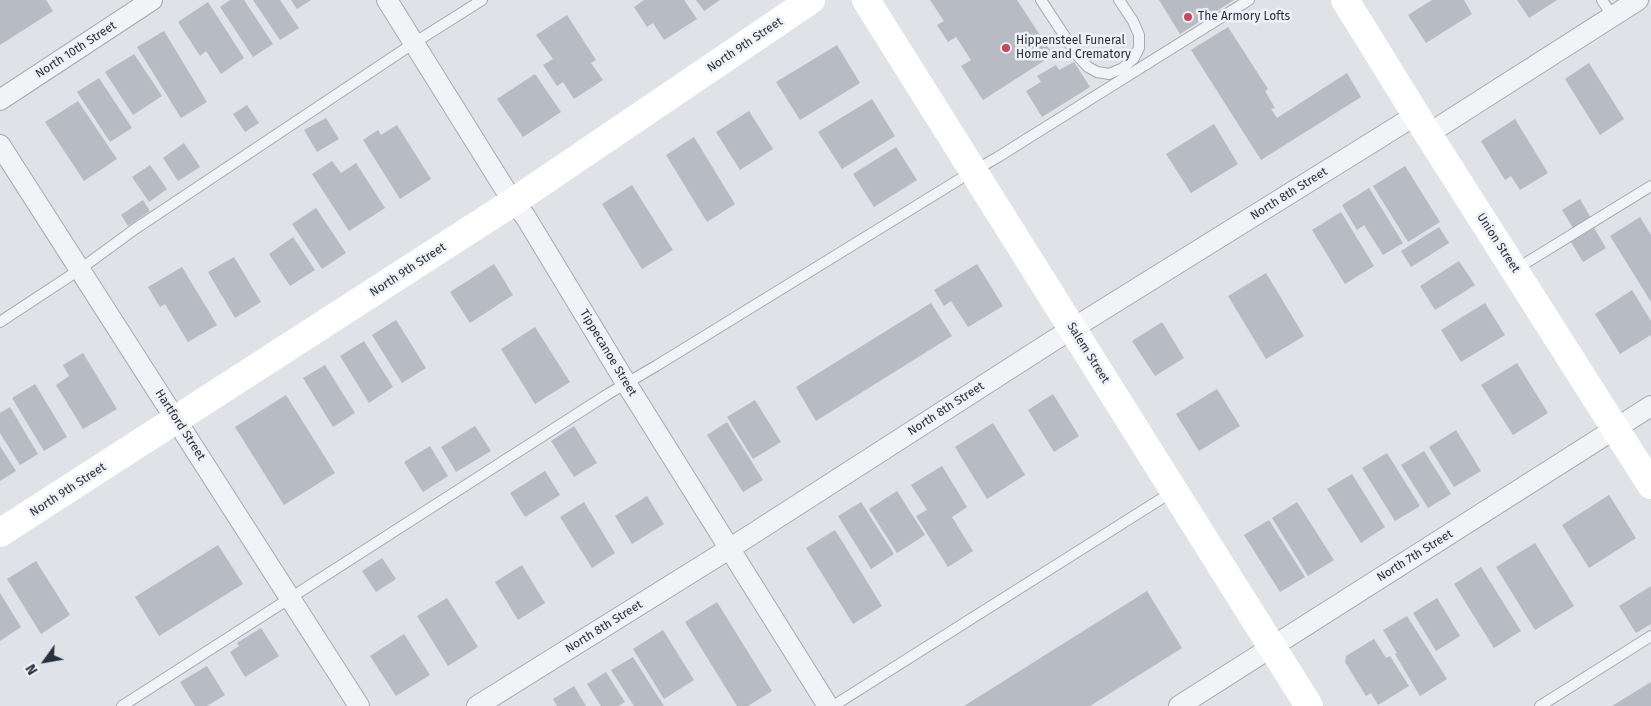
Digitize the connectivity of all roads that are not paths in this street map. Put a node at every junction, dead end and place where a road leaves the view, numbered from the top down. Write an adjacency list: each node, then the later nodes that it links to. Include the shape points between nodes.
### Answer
1 (387, 0): 12 (street, Tippecanoe Street)
2 (482, 0): 12 (lane)
3 (811, 0): 18 (main road, North 9th Street)
4 (866, 0): 16 (main road, Salem Street)
5 (1041, 0): 6 (lane, via 1088,67 1109,74 1134,58 1139,48 1139,35)
6 (1119, 0)
7 (1249, 0): 16 (lane)
8 (1345, 0): 14 (main road, Union Street)
9 (1638, 0): 11 (street, North 8th Street)
10 (148, 1): 13 (street, North 10th Street)
11 (1607, 8): 14 (street, North 8th Street)
12 (414, 43): 18 (street, Tippecanoe Street); 19 (lane, via 135,229)
13 (0, 100)
14 (1422, 124): 20 (main road, Union Street); 22 (street, North 8th Street)
15 (0, 145): 19 (street, Hartford Street)
16 (974, 171): 22 (main road, Salem Street); 23 (lane)
17 (1651, 186): 20 (lane)
18 (514, 202): 23 (street, Tippecanoe Street); 25 (main road, North 9th Street)
19 (79, 270): 21 (lane); 25 (street, Hartford Street)
20 (1515, 270): 26 (main road, Union Street)
21 (0, 322)
22 (1073, 329): 28 (main road, Salem Street); 30 (street, North 8th Street)
23 (626, 383): 30 (street, Tippecanoe Street); 31 (lane)
24 (1651, 406): 26 (street, North 7th Street)
25 (176, 420): 29 (main road, North 9th Street); 31 (street, Hartford Street)
26 (1616, 429): 27 (main road, Union Street); 33 (street, North 7th Street)
27 (1651, 486)
28 (1174, 492): 33 (main road, Salem Street); 38 (lane)
29 (0, 534)
30 (729, 549): 36 (street, North 8th Street); 37 (street, Tippecanoe Street)
31 (291, 598): 34 (lane); 35 (street, Hartford Street)
32 (1651, 636): 41 (lane)
33 (1272, 647): 39 (street, North 7th Street); 40 (main road, Salem Street)
34 (122, 706)
35 (360, 706)
36 (478, 706)
37 (828, 706)
38 (833, 706)
39 (1179, 706)
40 (1309, 706)
41 (1540, 706)

